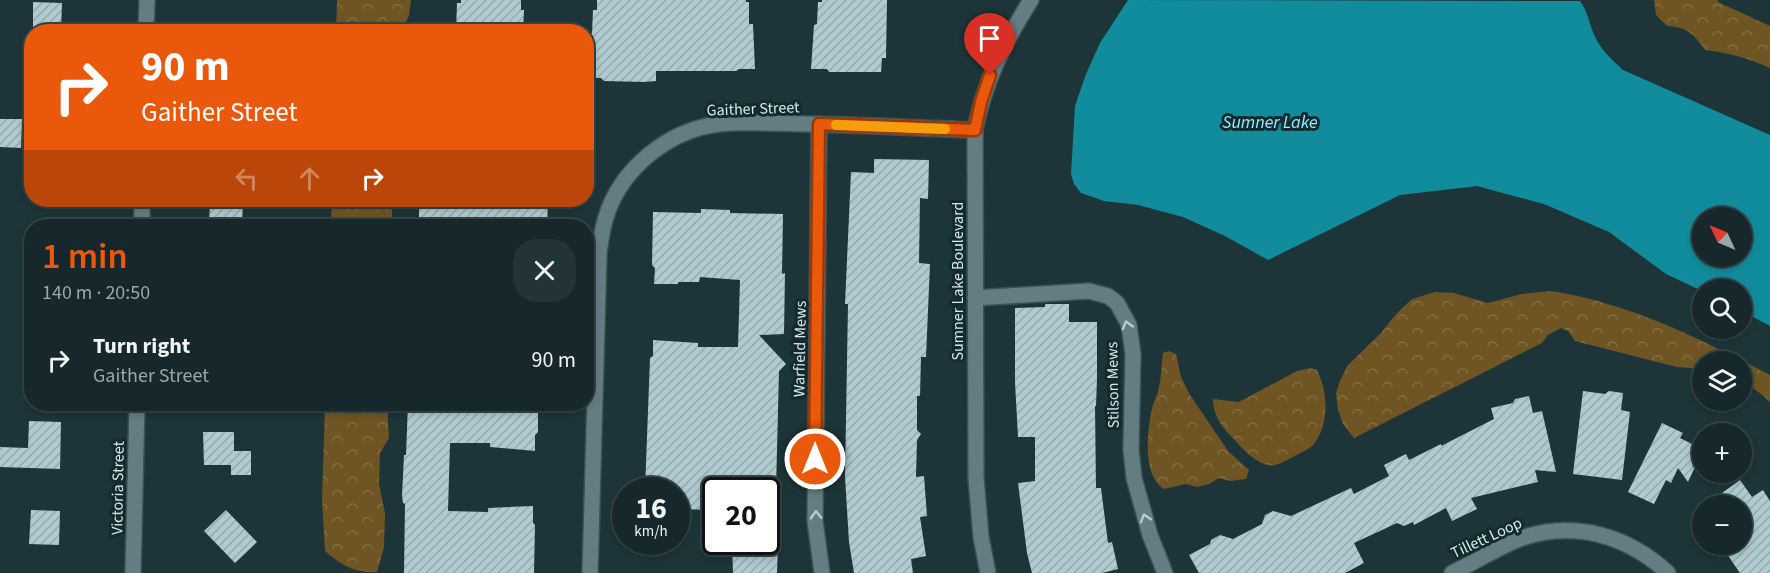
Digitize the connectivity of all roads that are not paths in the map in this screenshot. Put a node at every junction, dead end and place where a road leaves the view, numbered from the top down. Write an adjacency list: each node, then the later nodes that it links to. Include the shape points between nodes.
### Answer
1 (147, 0): 3 (street)
2 (1031, 0): 5 (street, Sumner Lake Boulevard, via 990,75)
3 (146, 24)
4 (819, 124): 5 (street, Gaither Street); 9 (street, Gaither Street, via 721,124 677,135 639,164 614,198 599,253); 10 (street, Warfield Mews, one-way to 4, via 815,521)
5 (975, 130): 6 (street, Sumner Lake Boulevard)
6 (975, 298): 11 (street, Sumner Lake Boulevard, via 976,478); 12 (street, Stilson Mews, one-way to 6, via 1134,478 1133,354 1129,325 1117,303 1089,291)
7 (137, 411): 8 (street, Victoria Street)
8 (133, 573)
9 (590, 573)
10 (822, 573)
11 (988, 573)
12 (1165, 573)
13 (1452, 573): 14 (street, Tillett Loop, via 1520,539 1544,532 1569,531 1594,532 1618,539)
14 (1668, 573)

